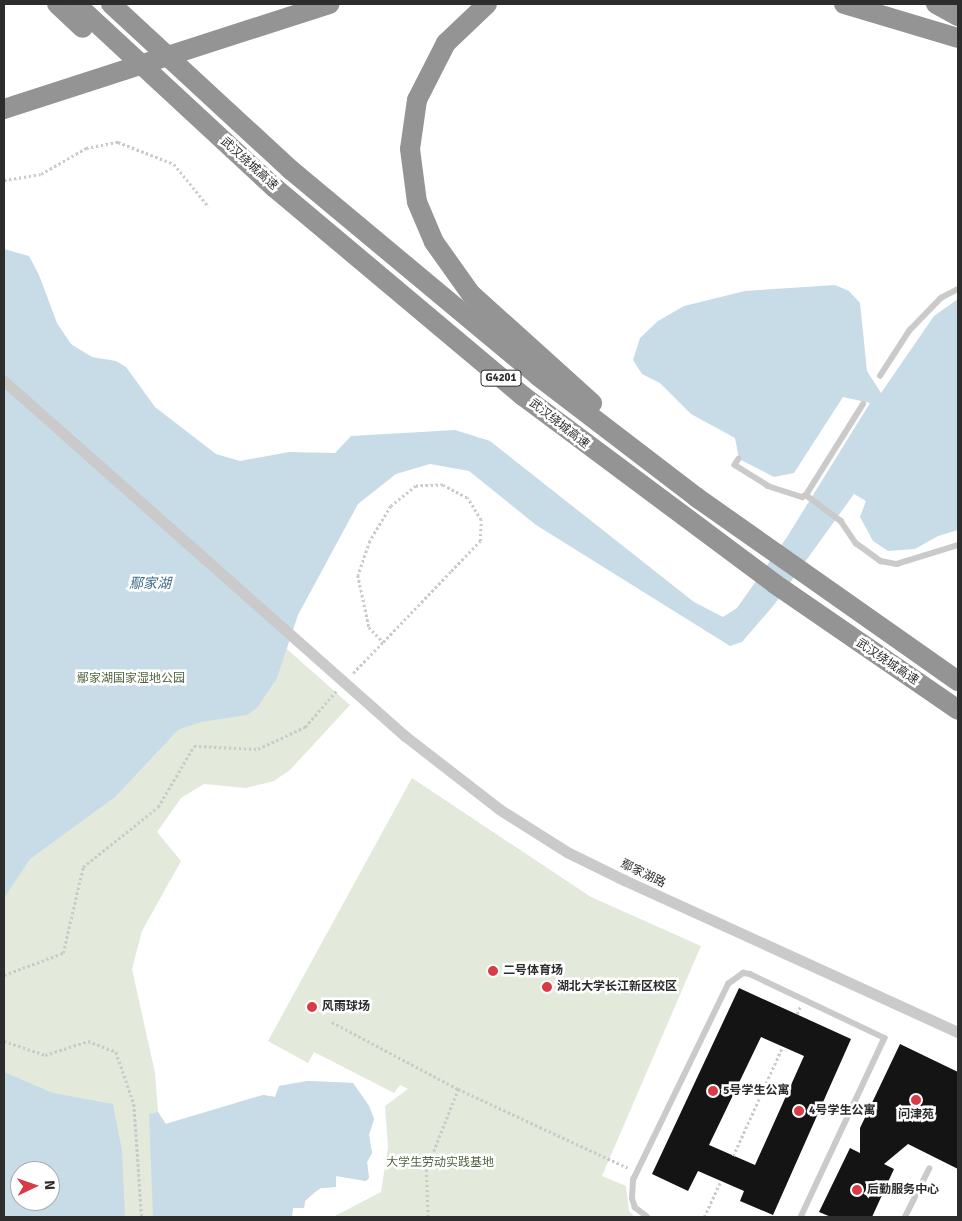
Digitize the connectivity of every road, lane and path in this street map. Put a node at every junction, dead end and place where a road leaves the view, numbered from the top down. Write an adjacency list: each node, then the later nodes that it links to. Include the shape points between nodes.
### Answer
1 (57, 4): 14 (highway, via 158,98)
2 (76, 4): 14 (highway, 武汉绕城高速 / G4201)
3 (111, 4): 22 (highway, 武汉绕城高速 / G4201, via 291,170 460,314 616,438)
4 (291, 4): 11 (highway)
5 (330, 4): 12 (highway, bridge)
6 (487, 4): 22 (highway, via 457,30 438,57 412,116 411,165 424,223 445,262 484,308)
7 (844, 4): 10 (highway)
8 (936, 4): 9 (highway)
9 (958, 16)
10 (958, 37)
11 (4, 97)
12 (4, 110)
13 (4, 180): 15 (path, via 41,174 86,148 118,142 174,164)
14 (292, 203): 27 (highway, 武汉绕城高速 / G4201, via 445,333 602,457 775,584)
15 (209, 207)
16 (958, 289): 17 (lane, via 941,298 909,332)
17 (880, 376)
18 (4, 381): 26 (street, 鄢家湖路)
19 (863, 404): 21 (lane)
20 (739, 459): 21 (lane, via 735,465 768,486 802,497)
21 (806, 495): 23 (lane, via 841,521 856,543 881,561 898,564)
22 (754, 540): 25 (highway, 武汉绕城高速 / G4201)
23 (958, 545)
24 (383, 642): 24 (path, via 480,541 481,520 467,498 444,485 416,486 391,506 370,541 358,575 369,626); 26 (path)
25 (958, 681)
26 (347, 683): 28 (path, via 305,727 258,749 194,746 158,807 83,867 63,953); 30 (street, 鄢家湖路, via 434,761 499,809 567,852)
27 (958, 710)
28 (4, 975)
29 (332, 1022): 33 (path)
30 (958, 1032)
31 (4, 1041): 38 (path, via 44,1055 88,1040 116,1052 134,1104)
32 (782, 1048): 34 (path)
33 (458, 1089): 36 (path); 39 (path, via 426,1170)
34 (733, 1156)
35 (929, 1169): 43 (lane)
36 (636, 1172): 40 (lane, via 632,1199 636,1208); 42 (lane, via 728,984 736,976 750,974 885,1038)
37 (721, 1181): 41 (path)
38 (142, 1217)
39 (428, 1217)
40 (647, 1217)
41 (704, 1217)
42 (801, 1217)
43 (905, 1217)

